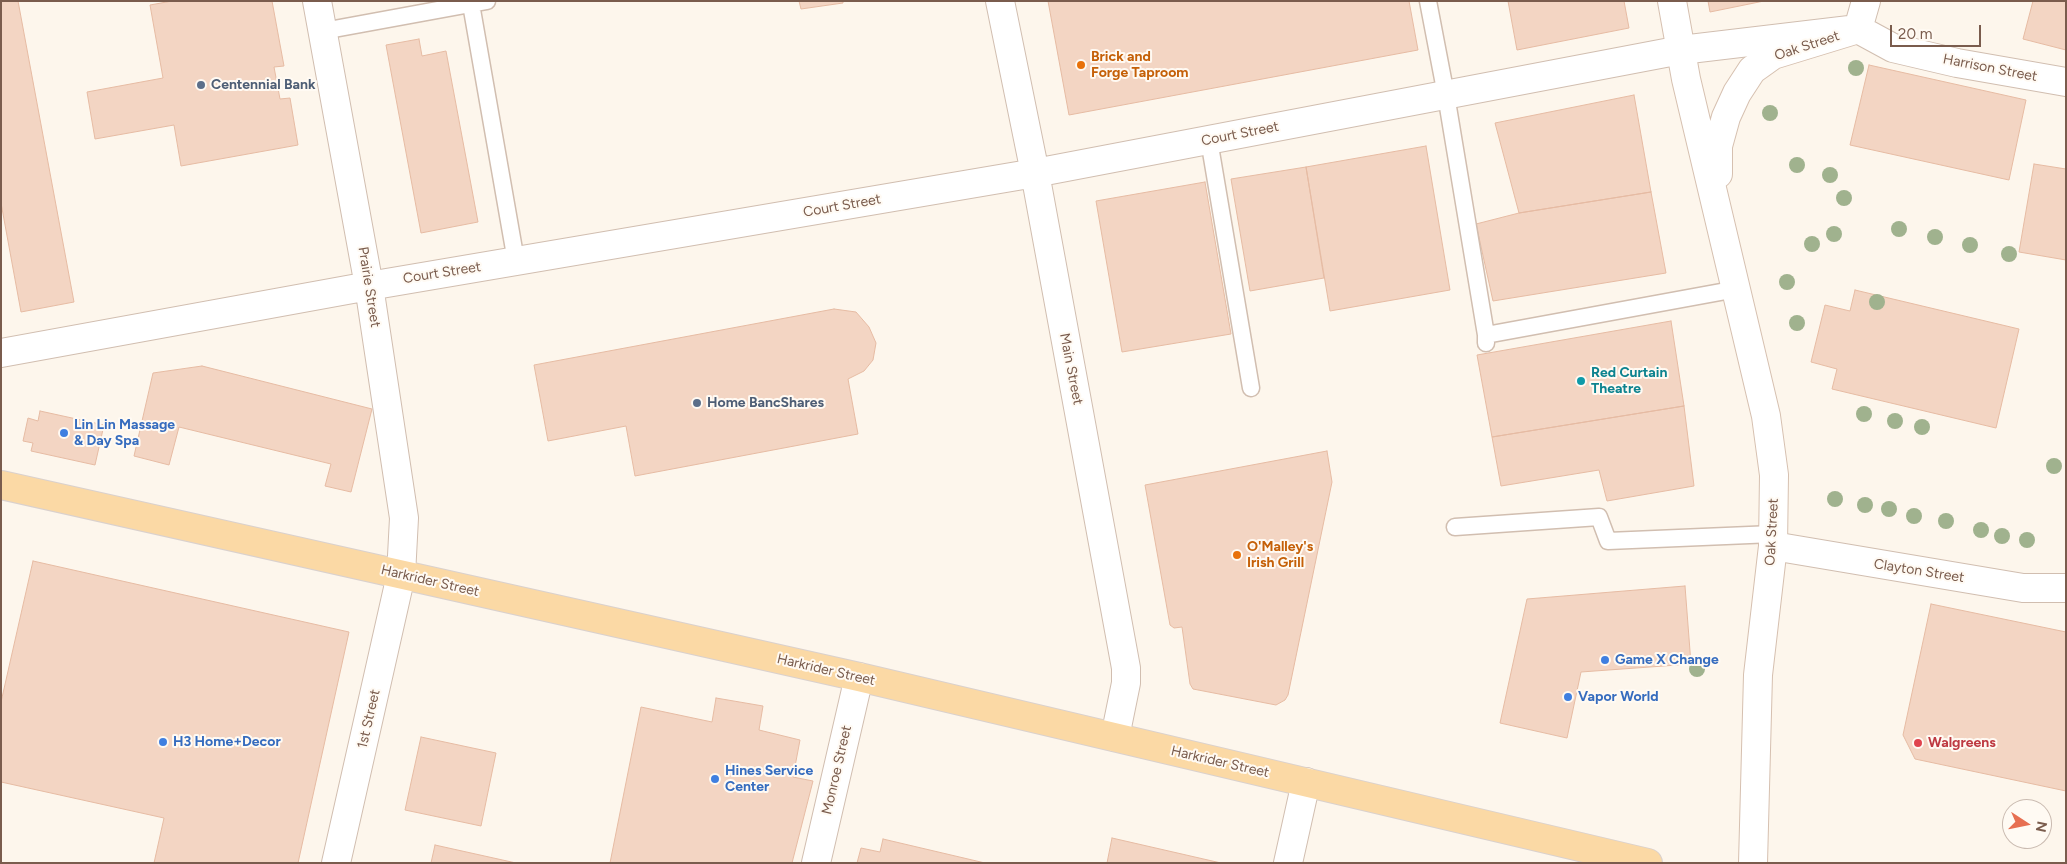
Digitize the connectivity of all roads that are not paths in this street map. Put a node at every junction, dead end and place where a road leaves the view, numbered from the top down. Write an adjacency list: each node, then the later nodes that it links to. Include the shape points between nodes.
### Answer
1 (317, 1): 8 (street, Prairie Street)
2 (487, 1): 7 (lane)
3 (1000, 1): 14 (street, Main Street)
4 (1428, 1): 12 (lane)
5 (1672, 1): 10 (street, Oak Street)
6 (1866, 1): 9 (street)
7 (470, 4): 8 (lane); 16 (lane)
8 (323, 30): 17 (street, Prairie Street)
9 (1858, 30): 10 (street); 11 (street, Harrison Street, via 1893,48); 15 (street, Oak Street, via 1773,55 1752,70 1733,101 1718,146)
10 (1680, 50): 12 (street, Court Street); 15 (street, Oak Street)
11 (2066, 82)
12 (1446, 95): 13 (street, Court Street); 18 (lane, via 1486,339)
13 (1209, 140): 14 (street, Court Street); 20 (lane)
14 (1035, 173): 16 (street, Court Street); 27 (street, Main Street, via 1127,676)
15 (1718, 206): 18 (street, Oak Street)
16 (516, 261): 17 (street, Court Street)
17 (369, 286): 19 (street, Court Street); 24 (street, Prairie Street, via 404,518)
18 (1737, 289): 23 (street, Oak Street, via 1771,448 1775,500)
19 (1, 353)
20 (1251, 388)
21 (1, 485): 24 (main road, Harkrider Street)
22 (1455, 527): 23 (lane, via 1599,518 1608,540)
23 (1773, 540): 25 (street, Clayton Street, via 2023,588); 33 (street, Oak Street, via 1758,675)
24 (401, 575): 26 (main road, Harkrider Street); 29 (street, 1st Street)
25 (2066, 588)
26 (859, 677): 27 (main road, Harkrider Street); 30 (street, Monroe Street)
27 (1115, 737): 28 (main road, Harkrider Street)
28 (1306, 782): 31 (street); 32 (main road, Harkrider Street)
29 (336, 863)
30 (816, 863)
31 (1288, 863)
32 (1648, 863)
33 (1753, 863)

